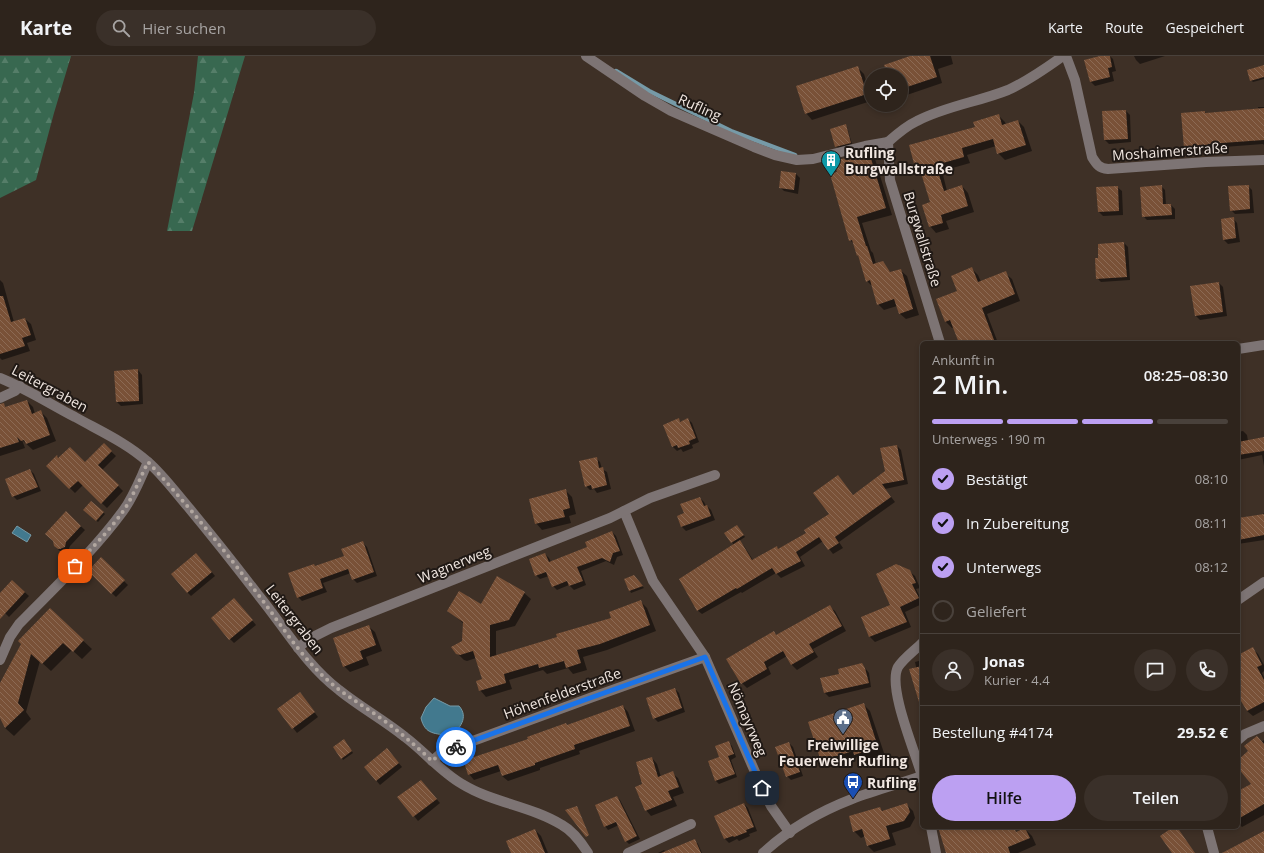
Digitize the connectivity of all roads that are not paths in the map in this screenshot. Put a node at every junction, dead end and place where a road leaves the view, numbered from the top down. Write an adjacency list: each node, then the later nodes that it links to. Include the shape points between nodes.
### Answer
1 (586, 56): 4 (street, Rufling, via 671,111 775,155 797,160 813,160)
2 (1063, 56): 4 (street, via 1008,90 917,121)
3 (1066, 56): 5 (street, Moshaimerstraße, via 1092,157 1101,169)
4 (888, 142): 6 (street, Burgwallstraße, via 890,180)
5 (1264, 160)
6 (939, 341)
7 (1264, 345): 8 (street)
8 (1240, 349)
9 (0, 378): 10 (street, Leitergraben)
10 (20, 386): 11 (street); 12 (street, Leitergraben, via 105,433)
11 (0, 398)
12 (148, 462): 18 (street, Leitergraben, via 210,534); 20 (street, via 124,510 95,546 19,624)
13 (715, 475): 14 (street, Wagnerweg, via 650,498)
14 (624, 511): 18 (street, Wagnerweg, via 331,628); 19 (street, via 653,580)
15 (1264, 582): 16 (street)
16 (1240, 599)
17 (920, 646): 24 (street, via 903,661 896,675 906,729)
18 (298, 648): 23 (street, Leitergraben, via 318,672 338,690 386,722)
19 (705, 657): 23 (street, Höhenfelderstraße, via 451,749); 29 (street, Nömayrweg, via 762,788)
20 (0, 660)
21 (1264, 726): 22 (street)
22 (1240, 738)
23 (432, 761): 30 (street, Leitergraben, via 464,786 563,825 576,836)
24 (920, 768)
25 (920, 777): 29 (street, via 847,801)
26 (691, 824): 31 (street)
27 (931, 829): 33 (street)
28 (1207, 829): 34 (street)
29 (790, 833): 32 (street)
30 (588, 853)
31 (628, 853)
32 (764, 853)
33 (936, 853)
34 (1214, 853)

